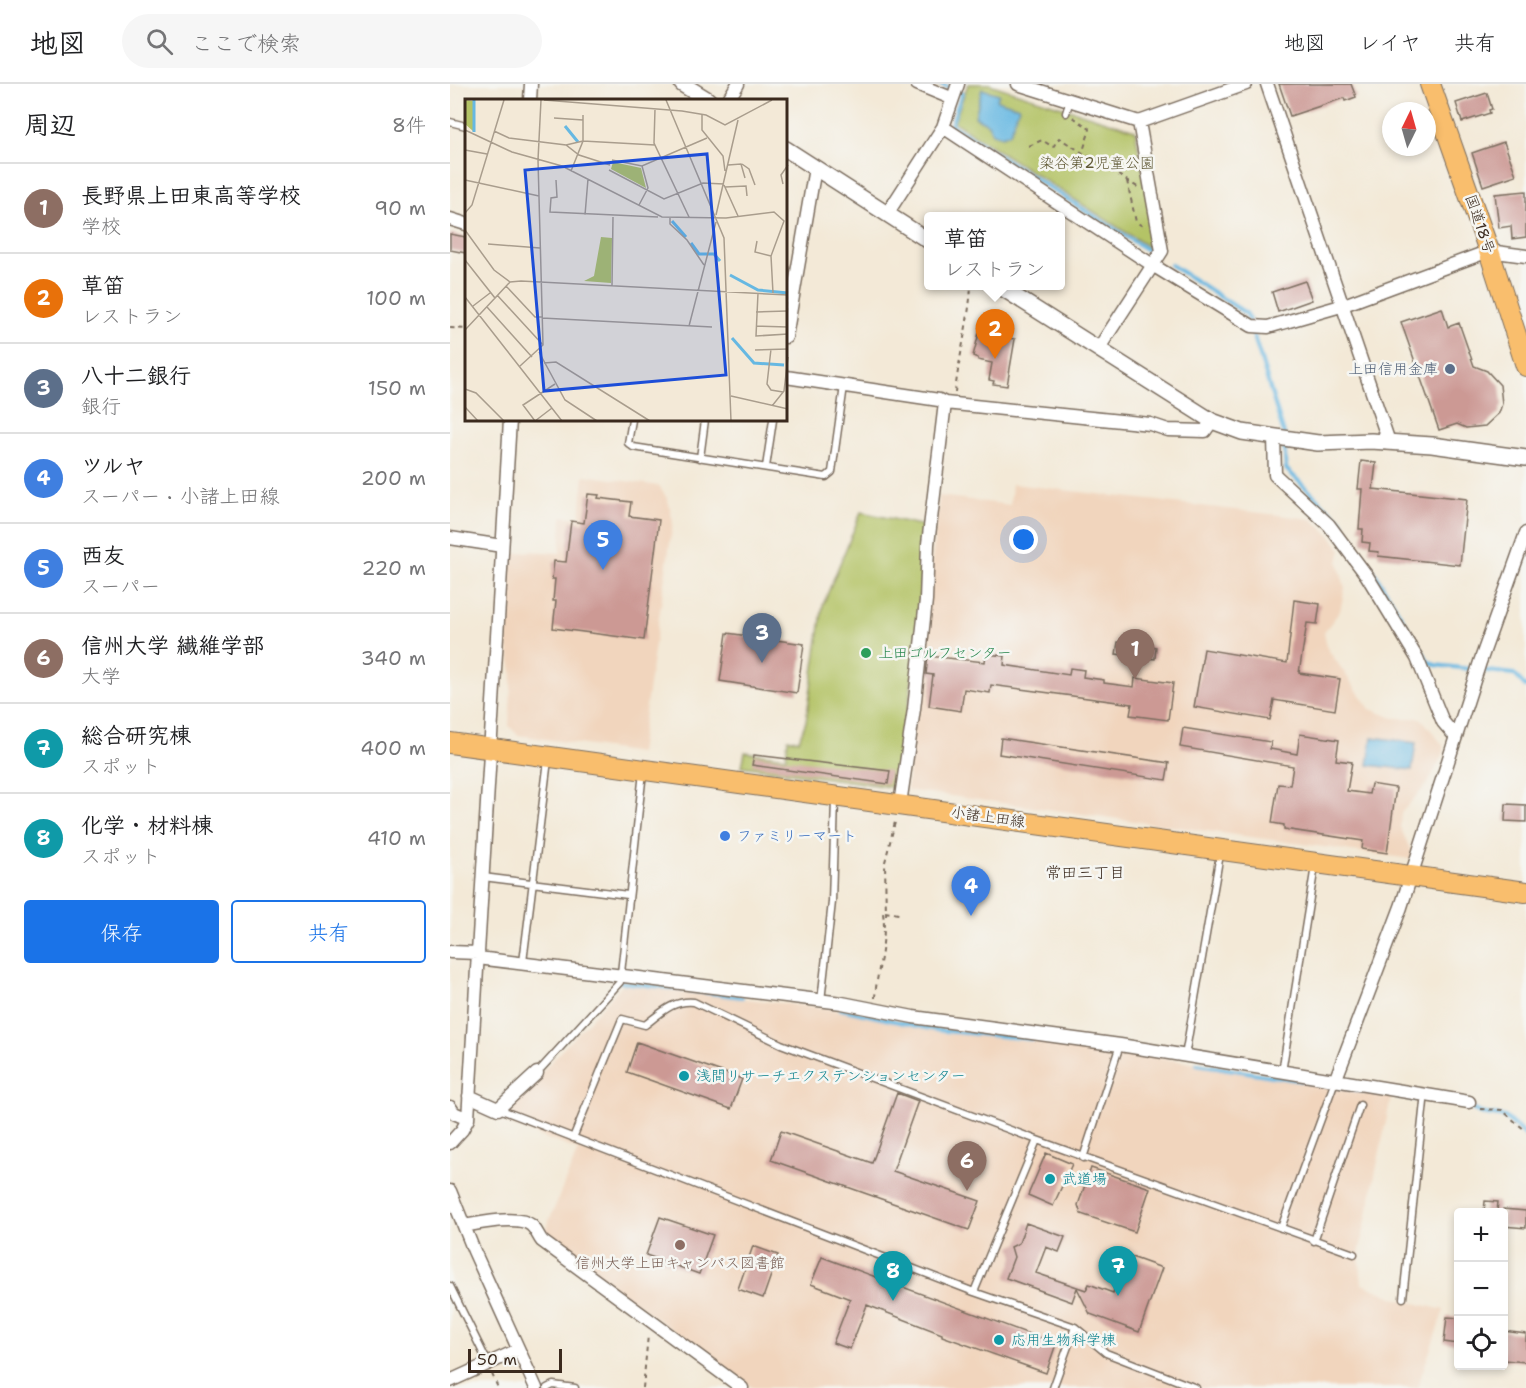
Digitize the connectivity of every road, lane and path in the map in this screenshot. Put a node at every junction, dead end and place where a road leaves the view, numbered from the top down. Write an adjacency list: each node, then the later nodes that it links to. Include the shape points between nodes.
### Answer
1 (531, 84): 11 (street)
2 (682, 84): 12 (street)
3 (738, 84): 13 (street)
4 (917, 84): 10 (street)
5 (958, 84): 10 (street)
6 (1018, 84): 14 (street, via 1068,107)
7 (1246, 84): 16 (street)
8 (1267, 84): 35 (street)
9 (1430, 84): 30 (main road, 国道18号)
10 (951, 98): 18 (street)
11 (530, 99)
12 (706, 99)
13 (729, 99)
14 (1097, 109): 16 (street); 21 (path, via 1094,119 1073,117 1090,129)
15 (450, 122): 17 (lane)
16 (1139, 122): 24 (street)
17 (465, 126)
18 (943, 127): 25 (street); 32 (street)
19 (1029, 146): 21 (path, via 1042,140 1053,147 1059,138)
20 (788, 151): 22 (street)
21 (1082, 152): 23 (path)
22 (815, 168): 25 (street); 36 (street)
23 (1127, 181): 24 (path); 28 (path, via 1136,222)
24 (1152, 197): 28 (street)
25 (887, 214): 29 (street)
26 (450, 219): 27 (street)
27 (465, 224)
28 (1159, 236): 32 (street, via 1162,251)
29 (924, 238)
30 (1489, 251): 31 (street); 35 (street); 40 (main road, 国道18号)
31 (1526, 256)
32 (1154, 266): 35 (street, via 1252,326 1268,327); 39 (street)
33 (971, 290): 43 (path, via 969,322)
34 (1007, 290): 39 (street)
35 (1341, 306): 50 (street)
36 (788, 325)
37 (450, 328): 38 (path)
38 (465, 330)
39 (1099, 348): 44 (street)
40 (1526, 366)
41 (788, 377): 42 (street)
42 (844, 385): 43 (street); 53 (lane, via 832,472 826,477)
43 (950, 403): 44 (street, via 1150,424 1168,430 1205,431); 63 (street, via 928,544 914,709)
44 (1212, 421): 49 (street, via 1229,429)
45 (510, 422): 56 (street)
46 (632, 422): 51 (lane, via 628,443 633,447)
47 (705, 422): 51 (lane)
48 (773, 422): 53 (lane)
49 (1281, 438): 50 (street, via 1335,444); 57 (street, via 1275,475 1329,525 1367,576 1412,649 1443,722)
50 (1389, 442): 52 (street)
51 (700, 458): 53 (lane)
52 (1526, 458)
53 (766, 467)
54 (1526, 533): 57 (street)
55 (450, 538): 56 (street)
56 (502, 546): 59 (street)
57 (1455, 736): 66 (street)
58 (450, 743): 59 (main road, 小諸上田線)
59 (490, 748): 60 (main road, 小諸上田線); 67 (street)
60 (548, 756): 61 (main road, 小諸上田線); 68 (lane)
61 (644, 768): 62 (main road, 小諸上田線); 70 (lane)
62 (835, 795): 63 (main road, 小諸上田線); 77 (lane, via 832,902)
63 (898, 804): 64 (main road, 小諸上田線); 71 (path, via 885,862)
64 (1221, 850): 65 (main road, 小諸上田線); 80 (lane)
65 (1315, 863): 66 (main road, 小諸上田線); 81 (lane)
66 (1409, 875): 69 (main road, 小諸上田線); 83 (street, via 1401,906)
67 (483, 877): 68 (lane); 74 (street)
68 (531, 881): 70 (lane); 75 (lane)
69 (1526, 892)
70 (628, 895): 76 (lane)
71 (885, 914): 72 (path); 78 (path)
72 (898, 914)
73 (450, 952): 74 (street)
74 (478, 955): 75 (street); 84 (street)
75 (523, 962): 76 (street)
76 (620, 979): 77 (street); 82 (lane)
77 (821, 1001): 78 (street)
78 (875, 1010): 79 (street)
79 (1119, 1048): 80 (street); 95 (lane)
80 (1185, 1056): 81 (street)
81 (1282, 1072): 83 (street)
82 (537, 1073): 89 (street)
83 (1333, 1085): 85 (street); 98 (lane)
84 (469, 1096): 89 (street); 90 (street)
85 (1424, 1098): 86 (street); 103 (lane)
86 (1469, 1102): 91 (path, via 1481,1109 1502,1110)
87 (1360, 1105): 99 (lane)
88 (450, 1107): 90 (street)
89 (498, 1109): 92 (lane)
90 (468, 1119): 94 (street)
91 (1526, 1131)
92 (573, 1138): 93 (lane, via 622,1019 645,1025 681,1001 694,1002 782,1044); 102 (lane)
93 (1037, 1140): 95 (lane); 102 (lane)
94 (450, 1143)
95 (1083, 1158): 98 (lane)
96 (450, 1191): 97 (street)
97 (464, 1226): 104 (street, via 489,1221 526,1222 542,1241); 106 (street)
98 (1281, 1228): 99 (lane)
99 (1314, 1241): 100 (lane)
100 (1354, 1254)
101 (450, 1286): 107 (lane)
102 (974, 1292): 105 (lane)
103 (1403, 1298)
104 (650, 1320): 112 (path); 113 (street)
105 (1075, 1327): 114 (lane); 115 (lane, via 1106,1353)
106 (518, 1350): 107 (street); 109 (street)
107 (488, 1363): 108 (street)
108 (450, 1381)
109 (536, 1388)
110 (547, 1388): 111 (lane)
111 (575, 1388)
112 (643, 1388)
113 (742, 1388)
114 (1053, 1388)
115 (1196, 1388)

